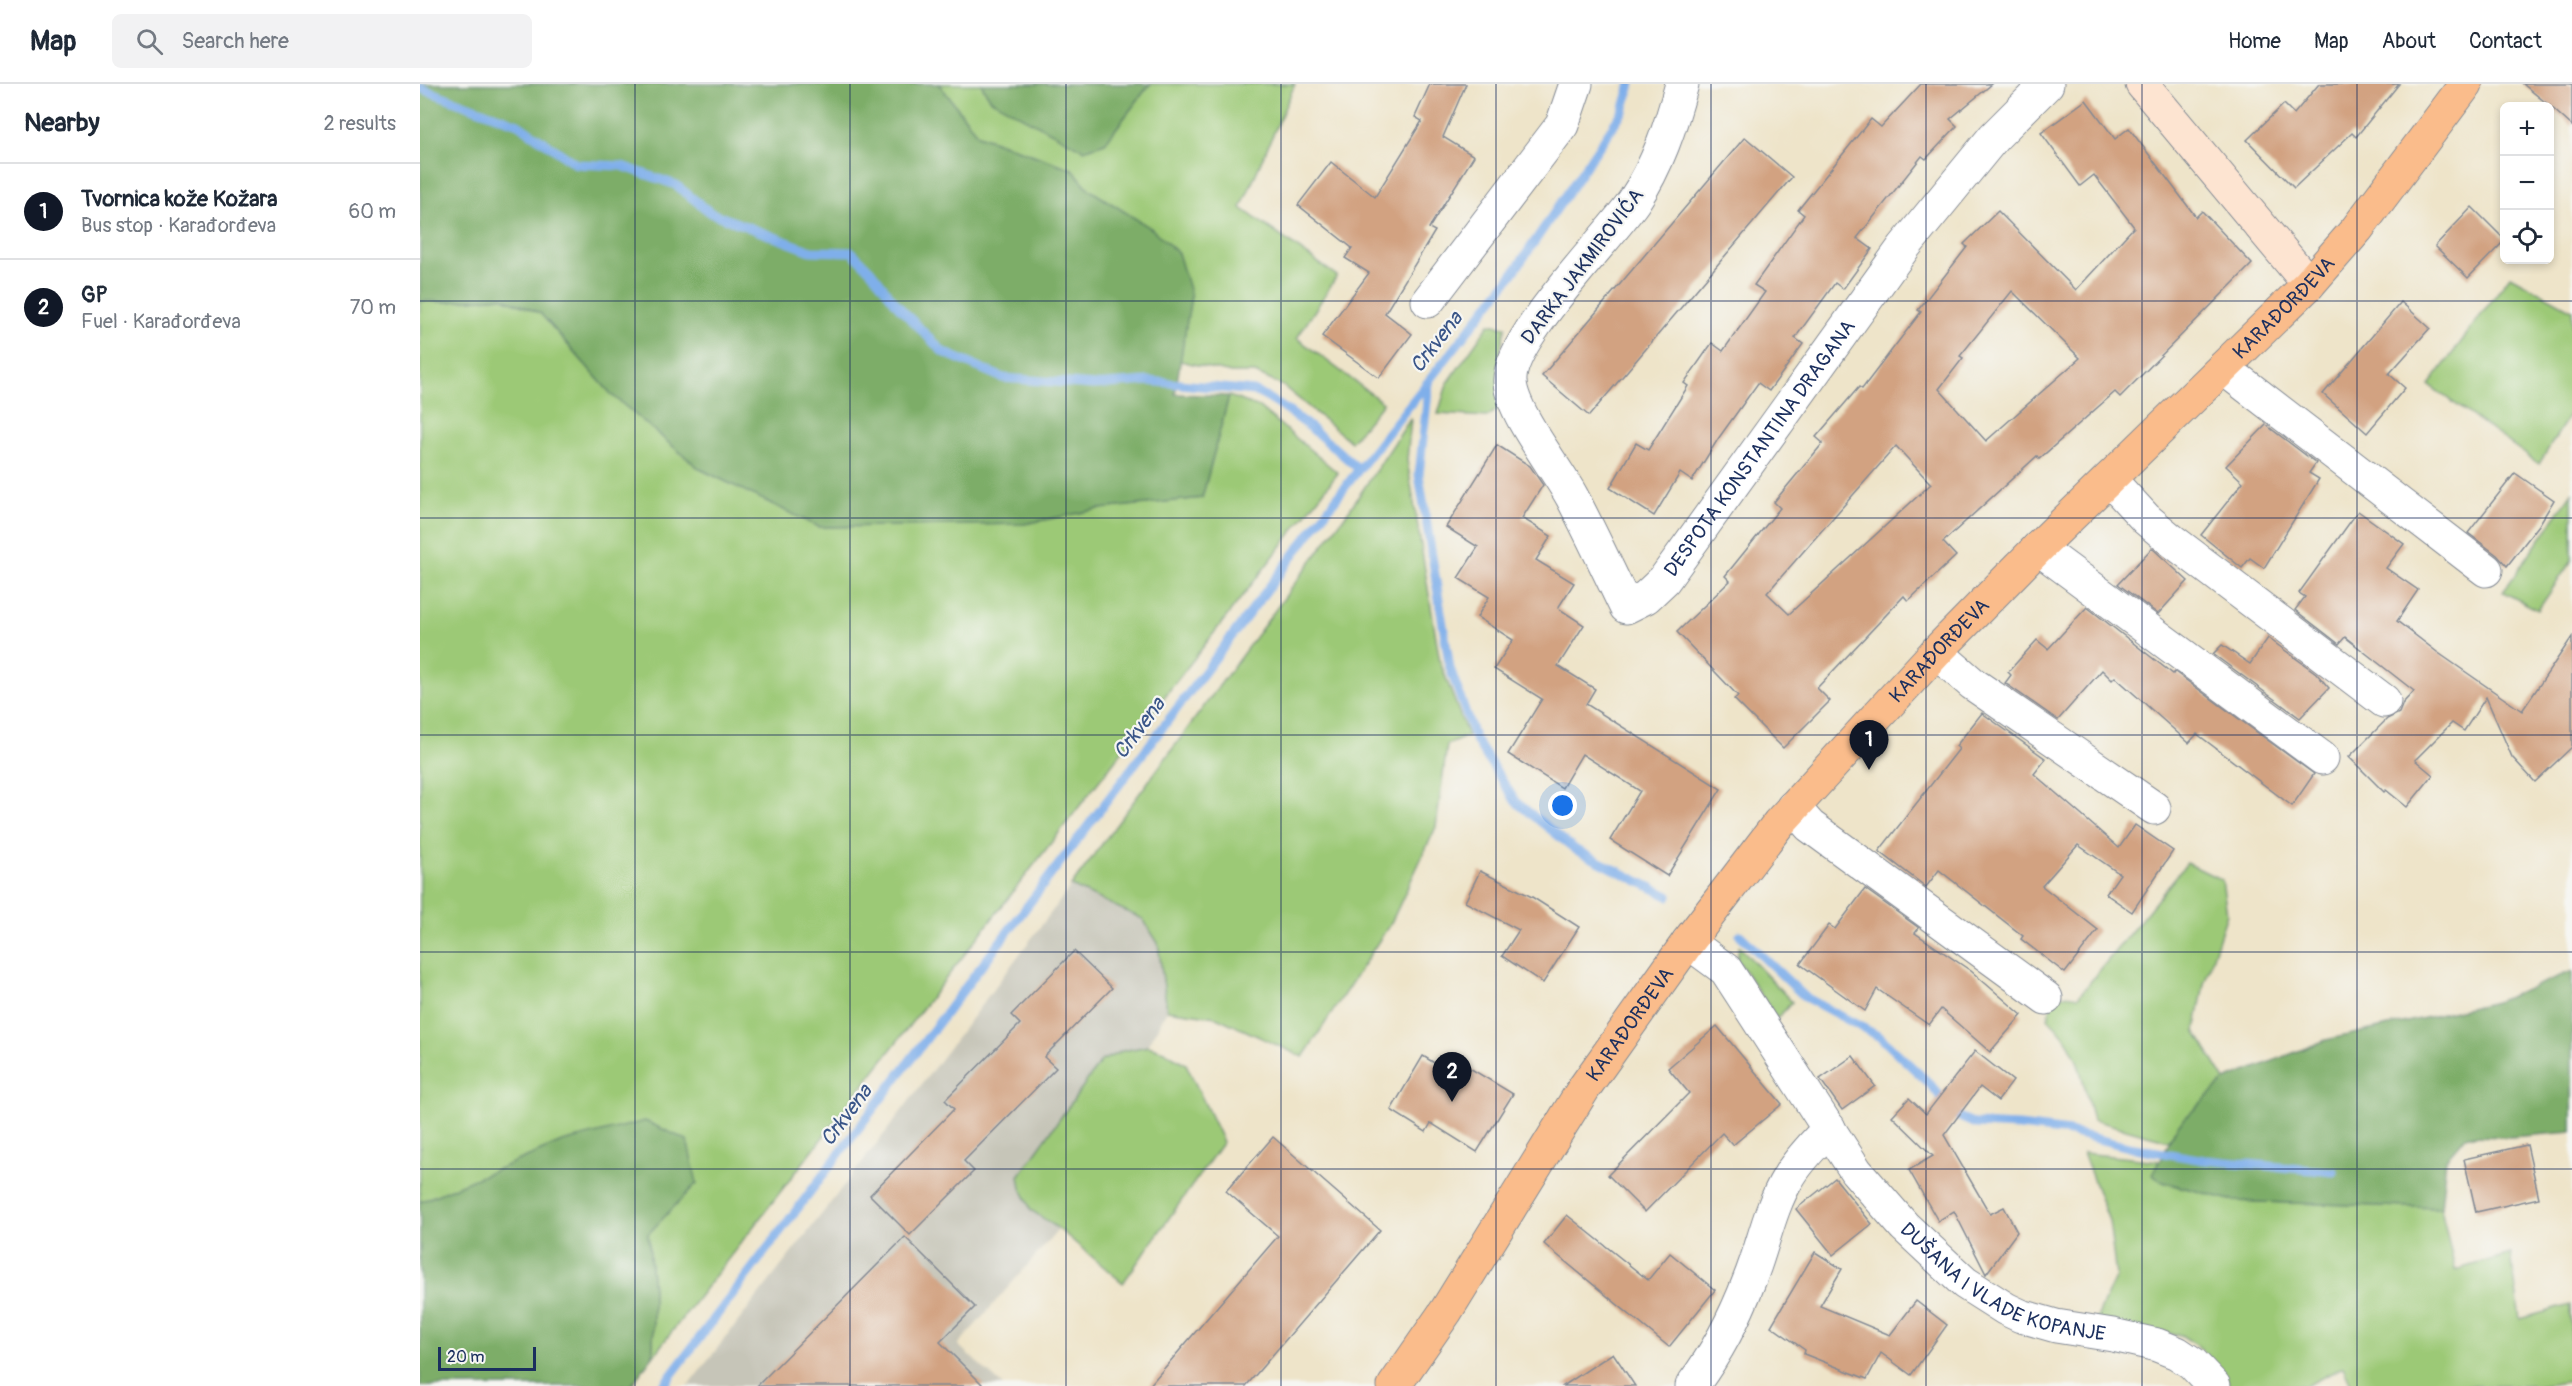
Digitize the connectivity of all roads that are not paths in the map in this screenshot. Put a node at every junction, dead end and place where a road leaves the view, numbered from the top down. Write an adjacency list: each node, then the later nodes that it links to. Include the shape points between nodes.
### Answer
1 (1576, 84): 7 (street, via 1562,125)
2 (1682, 84): 9 (street, DARKA JAKMIROVIĆA, via 1652,173 1529,332 1514,357)
3 (2047, 84): 9 (street, DESPOTA KONSTANTINA DRAGANA, via 1995,137 1904,247 1664,579 1646,597 1626,607 1572,497 1516,403)
4 (2142, 84): 6 (street)
5 (2466, 84): 6 (main road, KARAĐORĐEVA, via 2357,230)
6 (2309, 284): 8 (main road, KARAĐORĐEVA)
7 (1428, 301)
8 (2223, 368): 10 (main road, KARAĐORĐEVA); 12 (street)
9 (1510, 381)
10 (2109, 480): 11 (main road, KARAĐORĐEVA); 14 (street, via 2169,539)
11 (2038, 548): 13 (main road, KARAĐORĐEVA); 15 (street)
12 (2486, 570)
13 (1936, 652): 16 (main road, KARAĐORĐEVA); 17 (street, via 1973,684)
14 (2384, 701)
15 (2322, 758)
16 (1793, 807): 18 (main road, KARAĐORĐEVA); 19 (street, via 1810,826)
17 (2154, 808)
18 (1688, 942): 20 (street, DUŠANA I VLADE KOPANJE, via 1726,970); 21 (main road, KARAĐORĐEVA, via 1584,1088 1446,1311)
19 (2046, 998)
20 (1828, 1128): 22 (street, via 1788,1177 1737,1311 1710,1362); 23 (street, DUŠANA I VLADE KOPANJE, via 1856,1171 1904,1226 1965,1283 2006,1309 2056,1326 2113,1335 2177,1353)
21 (1394, 1386)
22 (1692, 1386)
23 (2214, 1386)

